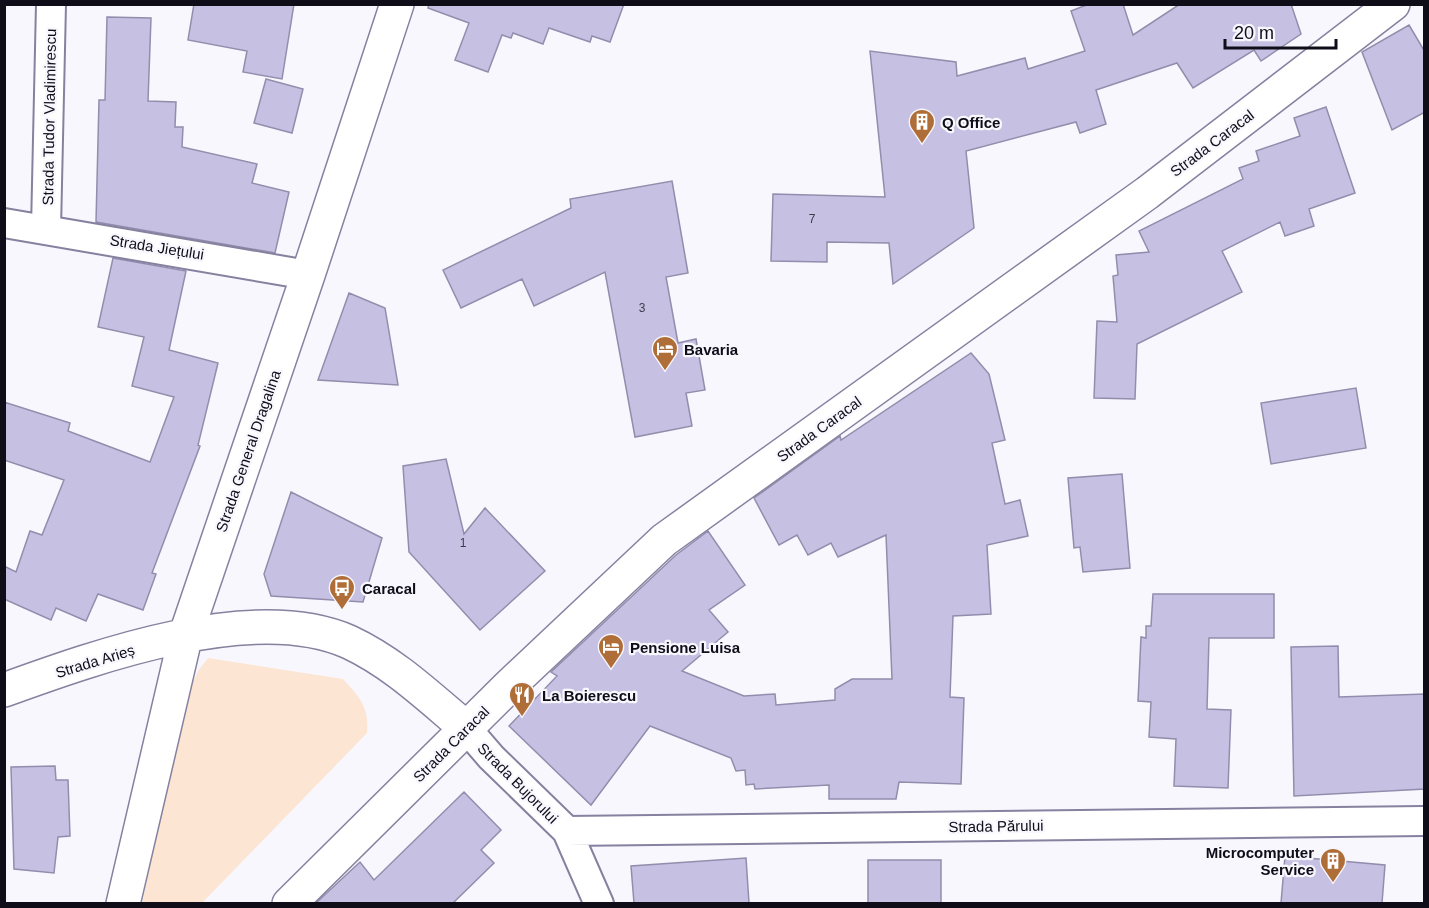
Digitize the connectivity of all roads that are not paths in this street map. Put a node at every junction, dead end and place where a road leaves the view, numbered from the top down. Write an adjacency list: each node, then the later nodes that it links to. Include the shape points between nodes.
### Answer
1 (51, 4): 5 (street, Strada Tudor Vladimirescu)
2 (397, 4): 6 (main road, Strada General Dragalina)
3 (1393, 4): 9 (main road, Strada Caracal, via 1147,193 664,540)
4 (4, 223): 5 (street, Strada Jiețului)
5 (46, 229): 6 (street, Strada Jiețului)
6 (308, 275): 7 (main road, Strada General Dragalina)
7 (186, 634): 8 (main road, Strada Arieș); 9 (main road, Strada Arieș, via 253,626 300,629 347,642 392,666); 12 (main road, Strada General Dragalina)
8 (4, 690)
9 (466, 728): 11 (street, Strada Bujorului); 13 (main road, Strada Caracal)
10 (1425, 821): 11 (street, Strada Părului)
11 (567, 831): 14 (street, Strada Bujorului)
12 (123, 903)
13 (289, 903)
14 (599, 903)

